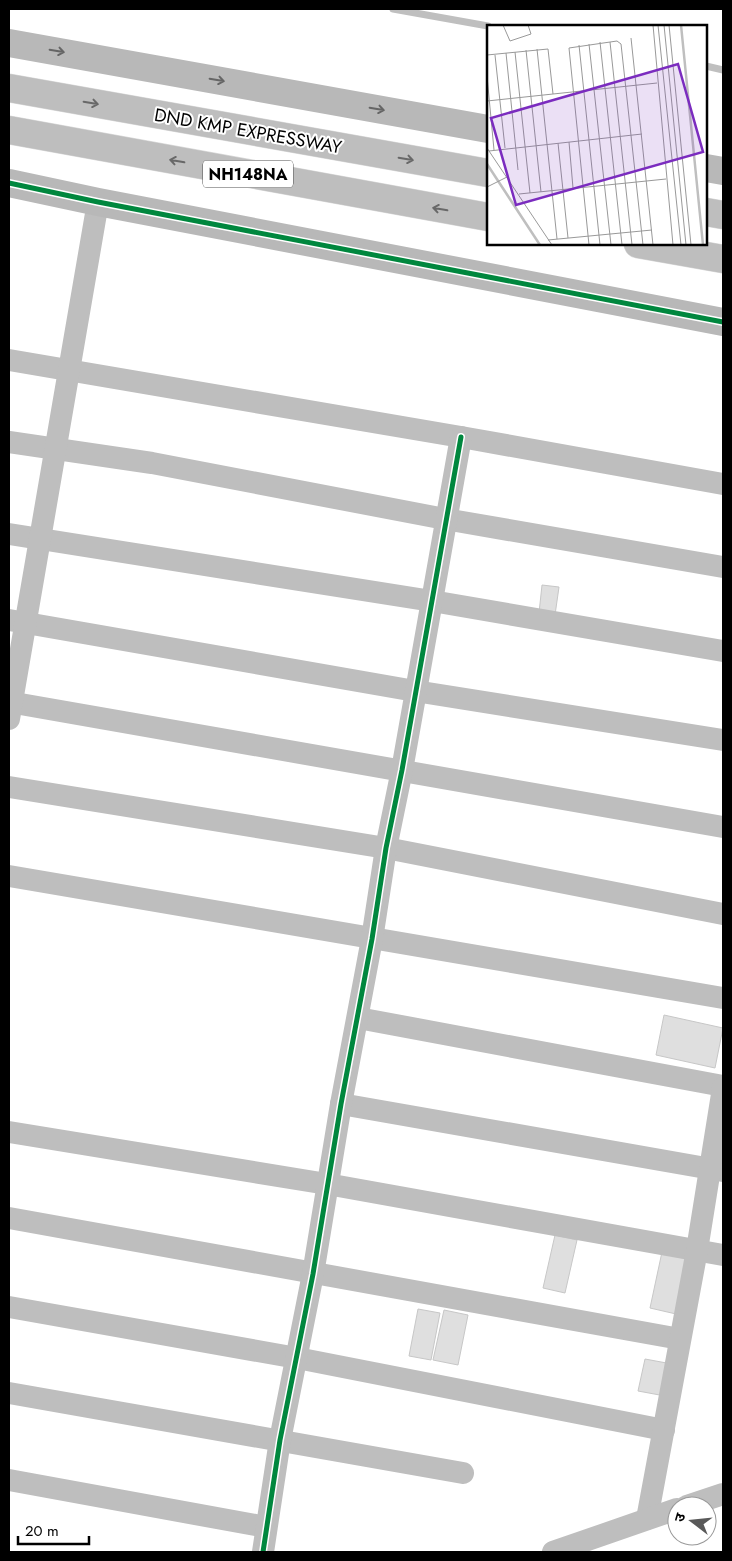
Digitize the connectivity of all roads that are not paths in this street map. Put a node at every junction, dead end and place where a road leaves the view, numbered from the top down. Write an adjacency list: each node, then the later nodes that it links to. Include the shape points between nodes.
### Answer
1 (9, 43): 3 (street, one-way to 3)
2 (9, 88): 7 (highway, DND KMP EXPRESSWAY / NH148NA, one-way to 7)
3 (487, 129)
4 (9, 130): 12 (highway, NH148NA, one-way to 4)
5 (707, 168): 6 (street)
6 (723, 171)
7 (487, 173)
8 (9, 183): 9 (street)
9 (98, 202): 15 (street); 17 (street)
10 (707, 212): 11 (highway)
11 (723, 215)
12 (487, 217)
13 (644, 245): 14 (highway)
14 (723, 259)
15 (723, 322)
16 (9, 360): 17 (street)
17 (69, 370): 18 (street); 20 (street)
18 (461, 437): 21 (street); 22 (street)
19 (9, 442): 20 (street)
20 (55, 450): 22 (street, via 152,463); 24 (street)
21 (723, 484)
22 (445, 518): 25 (street); 26 (street)
23 (9, 534): 24 (street)
24 (40, 539): 26 (street); 27 (street)
25 (723, 567)
26 (432, 601): 28 (street); 29 (street)
27 (17, 622): 29 (street); 30 (street)
28 (723, 651)
29 (415, 692): 31 (street); 32 (street)
30 (10, 708): 32 (street)
31 (723, 740)
32 (402, 770): 34 (street); 35 (street)
33 (9, 787): 35 (street)
34 (723, 827)
35 (386, 848): 37 (street); 38 (street)
36 (9, 876): 38 (street)
37 (723, 914)
38 (372, 939): 39 (street); 40 (street)
39 (723, 998)
40 (358, 1018): 41 (street); 42 (street)
41 (723, 1087): 44 (street)
42 (341, 1104): 44 (street); 45 (street)
43 (9, 1132): 45 (street)
44 (717, 1170): 47 (street)
45 (327, 1184): 47 (street); 49 (street)
46 (9, 1218): 49 (street)
47 (697, 1250): 48 (street); 51 (street)
48 (723, 1255)
49 (313, 1274): 51 (street); 52 (street)
50 (9, 1307): 52 (street)
51 (680, 1339): 54 (street)
52 (297, 1358): 54 (street); 55 (street)
53 (9, 1393): 55 (street)
54 (664, 1430): 59 (street)
55 (280, 1440): 56 (street); 60 (street)
56 (463, 1472)
57 (9, 1480): 60 (street)
58 (667, 1512): 59 (street)
59 (647, 1519): 62 (street)
60 (266, 1527): 61 (street)
61 (262, 1552)
62 (553, 1552)

